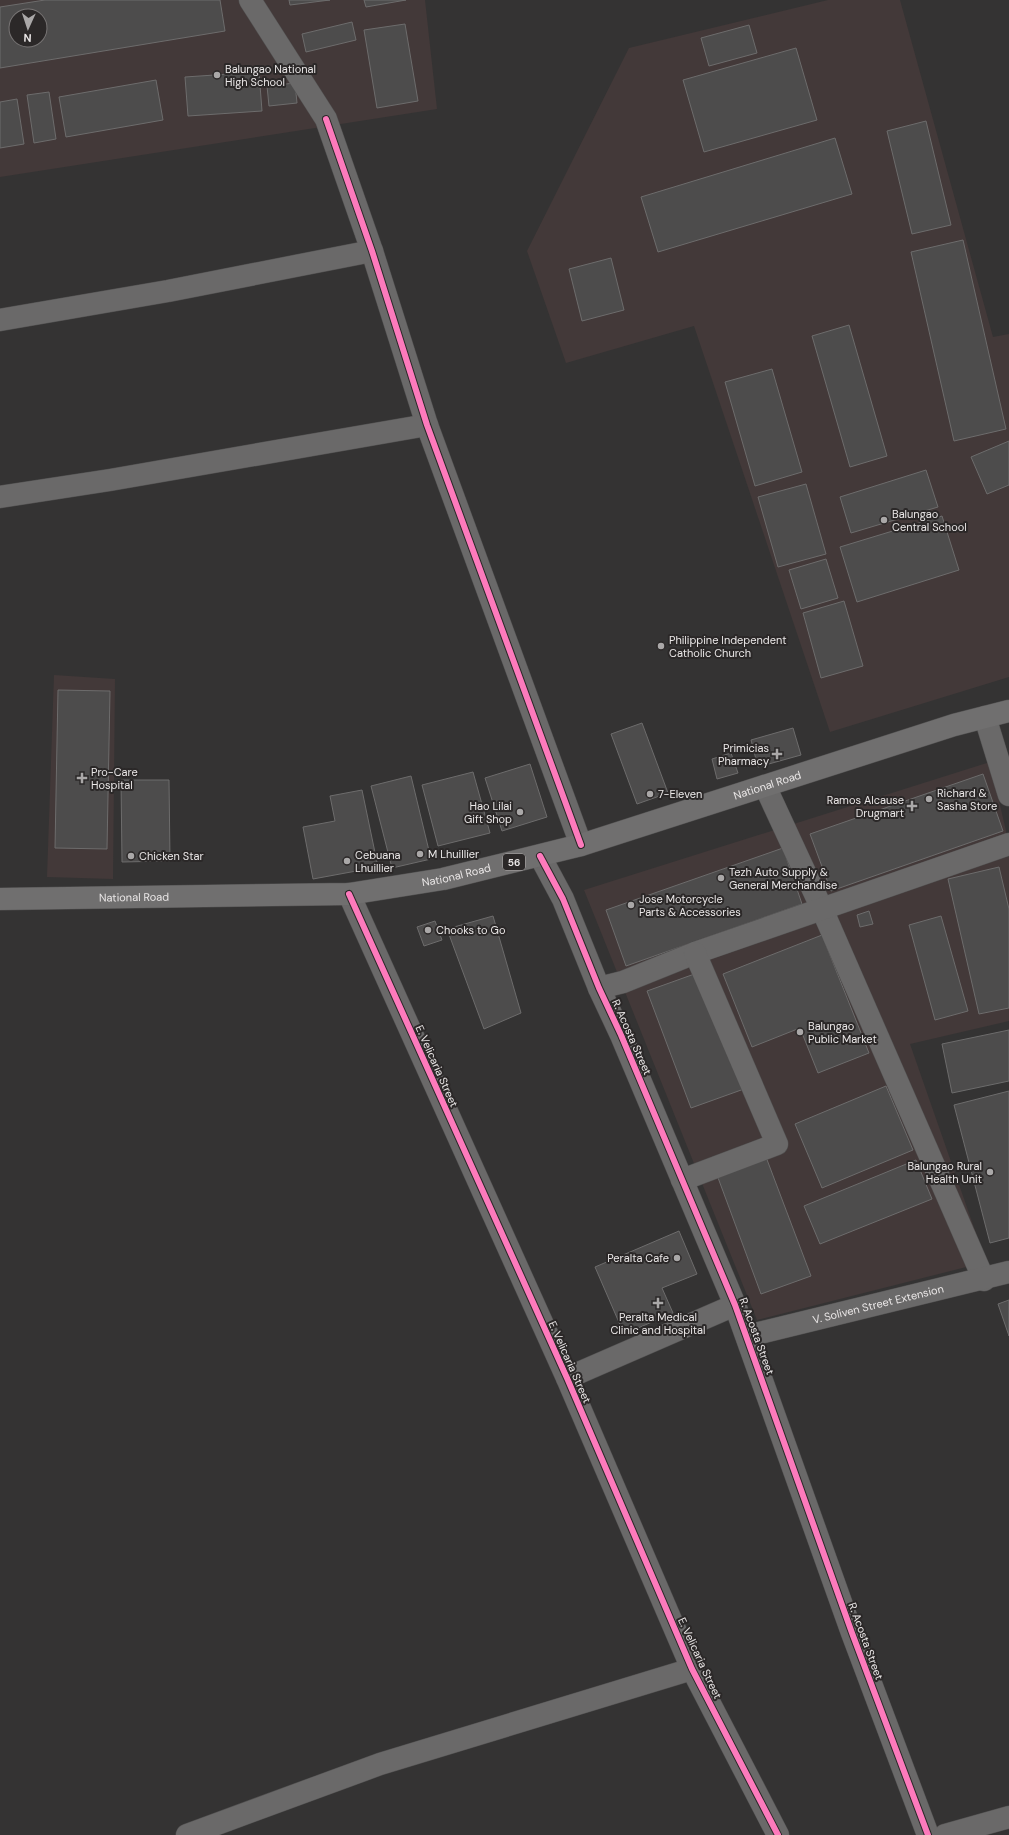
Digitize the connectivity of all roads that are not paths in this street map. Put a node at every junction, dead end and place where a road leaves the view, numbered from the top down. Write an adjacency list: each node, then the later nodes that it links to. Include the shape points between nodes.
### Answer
1 (250, 0): 2 (street, via 326,119)
2 (372, 251): 3 (street, via 168,291); 4 (street)
3 (0, 320)
4 (427, 425): 5 (street); 11 (street)
5 (0, 497)
6 (1009, 710): 7 (highway, National Road / 56)
7 (985, 718): 8 (highway, National Road / 56, via 954,725); 9 (street)
8 (766, 786): 11 (highway, National Road / 56); 15 (street)
9 (1009, 795)
10 (1009, 844): 15 (street)
11 (581, 845): 12 (highway, National Road / 56)
12 (540, 856): 13 (highway, National Road / 56, via 443,879); 17 (street, R. Acosta Street, via 563,899)
13 (349, 894): 14 (highway, National Road / 56); 23 (street, E. Velicaria Street)
14 (0, 899)
15 (822, 909): 16 (street); 20 (street)
16 (695, 953): 17 (street, via 623,982); 18 (street, via 777,1144)
17 (599, 988): 18 (street, R. Acosta Street)
18 (682, 1180): 21 (street, R. Acosta Street)
19 (1009, 1272): 20 (street, V. Soliven Street Extension)
20 (984, 1280): 22 (street, V. Soliven Street Extension)
21 (735, 1305): 22 (street, R. Acosta Street); 23 (street)
22 (747, 1336): 28 (street, R. Acosta Street, via 852,1633)
23 (567, 1378): 24 (street, E. Velicaria Street)
24 (692, 1669): 26 (street, via 380,1764); 27 (street, E. Velicaria Street)
25 (1009, 1817): 29 (street)
26 (187, 1835)
27 (778, 1835)
28 (928, 1835)
29 (945, 1835)

